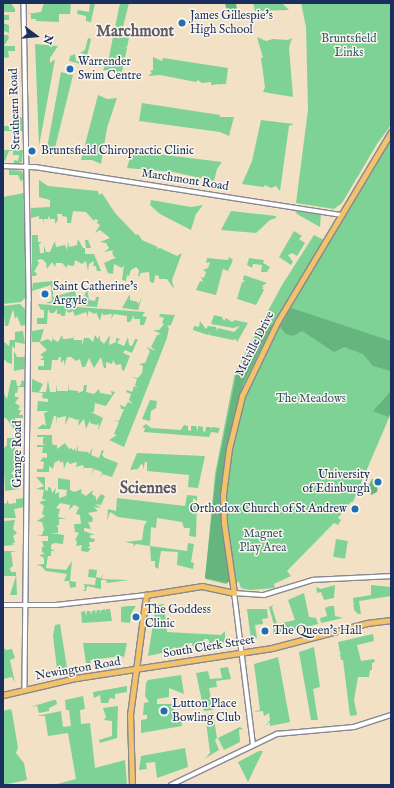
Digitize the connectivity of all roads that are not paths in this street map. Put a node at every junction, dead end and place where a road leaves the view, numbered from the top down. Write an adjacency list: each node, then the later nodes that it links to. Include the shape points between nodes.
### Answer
1 (24, 3): 4 (street, Strathearn Road)
2 (391, 132): 5 (main road, Melville Drive)
3 (3, 166): 4 (street, Marchmont Road)
4 (27, 167): 5 (street, Marchmont Road); 6 (street, Strathearn Road)
5 (340, 214): 8 (main road, Melville Drive, via 260,353 237,412 223,495 224,524)
6 (29, 303): 11 (street, Grange Road)
7 (391, 576): 8 (street, via 326,578 257,596)
8 (234, 593): 9 (main road, via 202,586); 13 (street)
9 (146, 595): 11 (street); 14 (main road)
10 (3, 605): 11 (street)
11 (26, 605): 15 (street, Grange Road)
12 (391, 620): 13 (main road, South Clerk Street)
13 (240, 652): 14 (main road, South Clerk Street); 18 (street)
14 (135, 669): 15 (main road, Newington Road); 19 (main road, via 130,720)
15 (25, 689): 16 (main road, Newington Road)
16 (3, 695)
17 (391, 715): 18 (street, via 354,727 281,733)
18 (253, 745): 20 (street, via 203,772)
19 (132, 785)
20 (171, 785)

